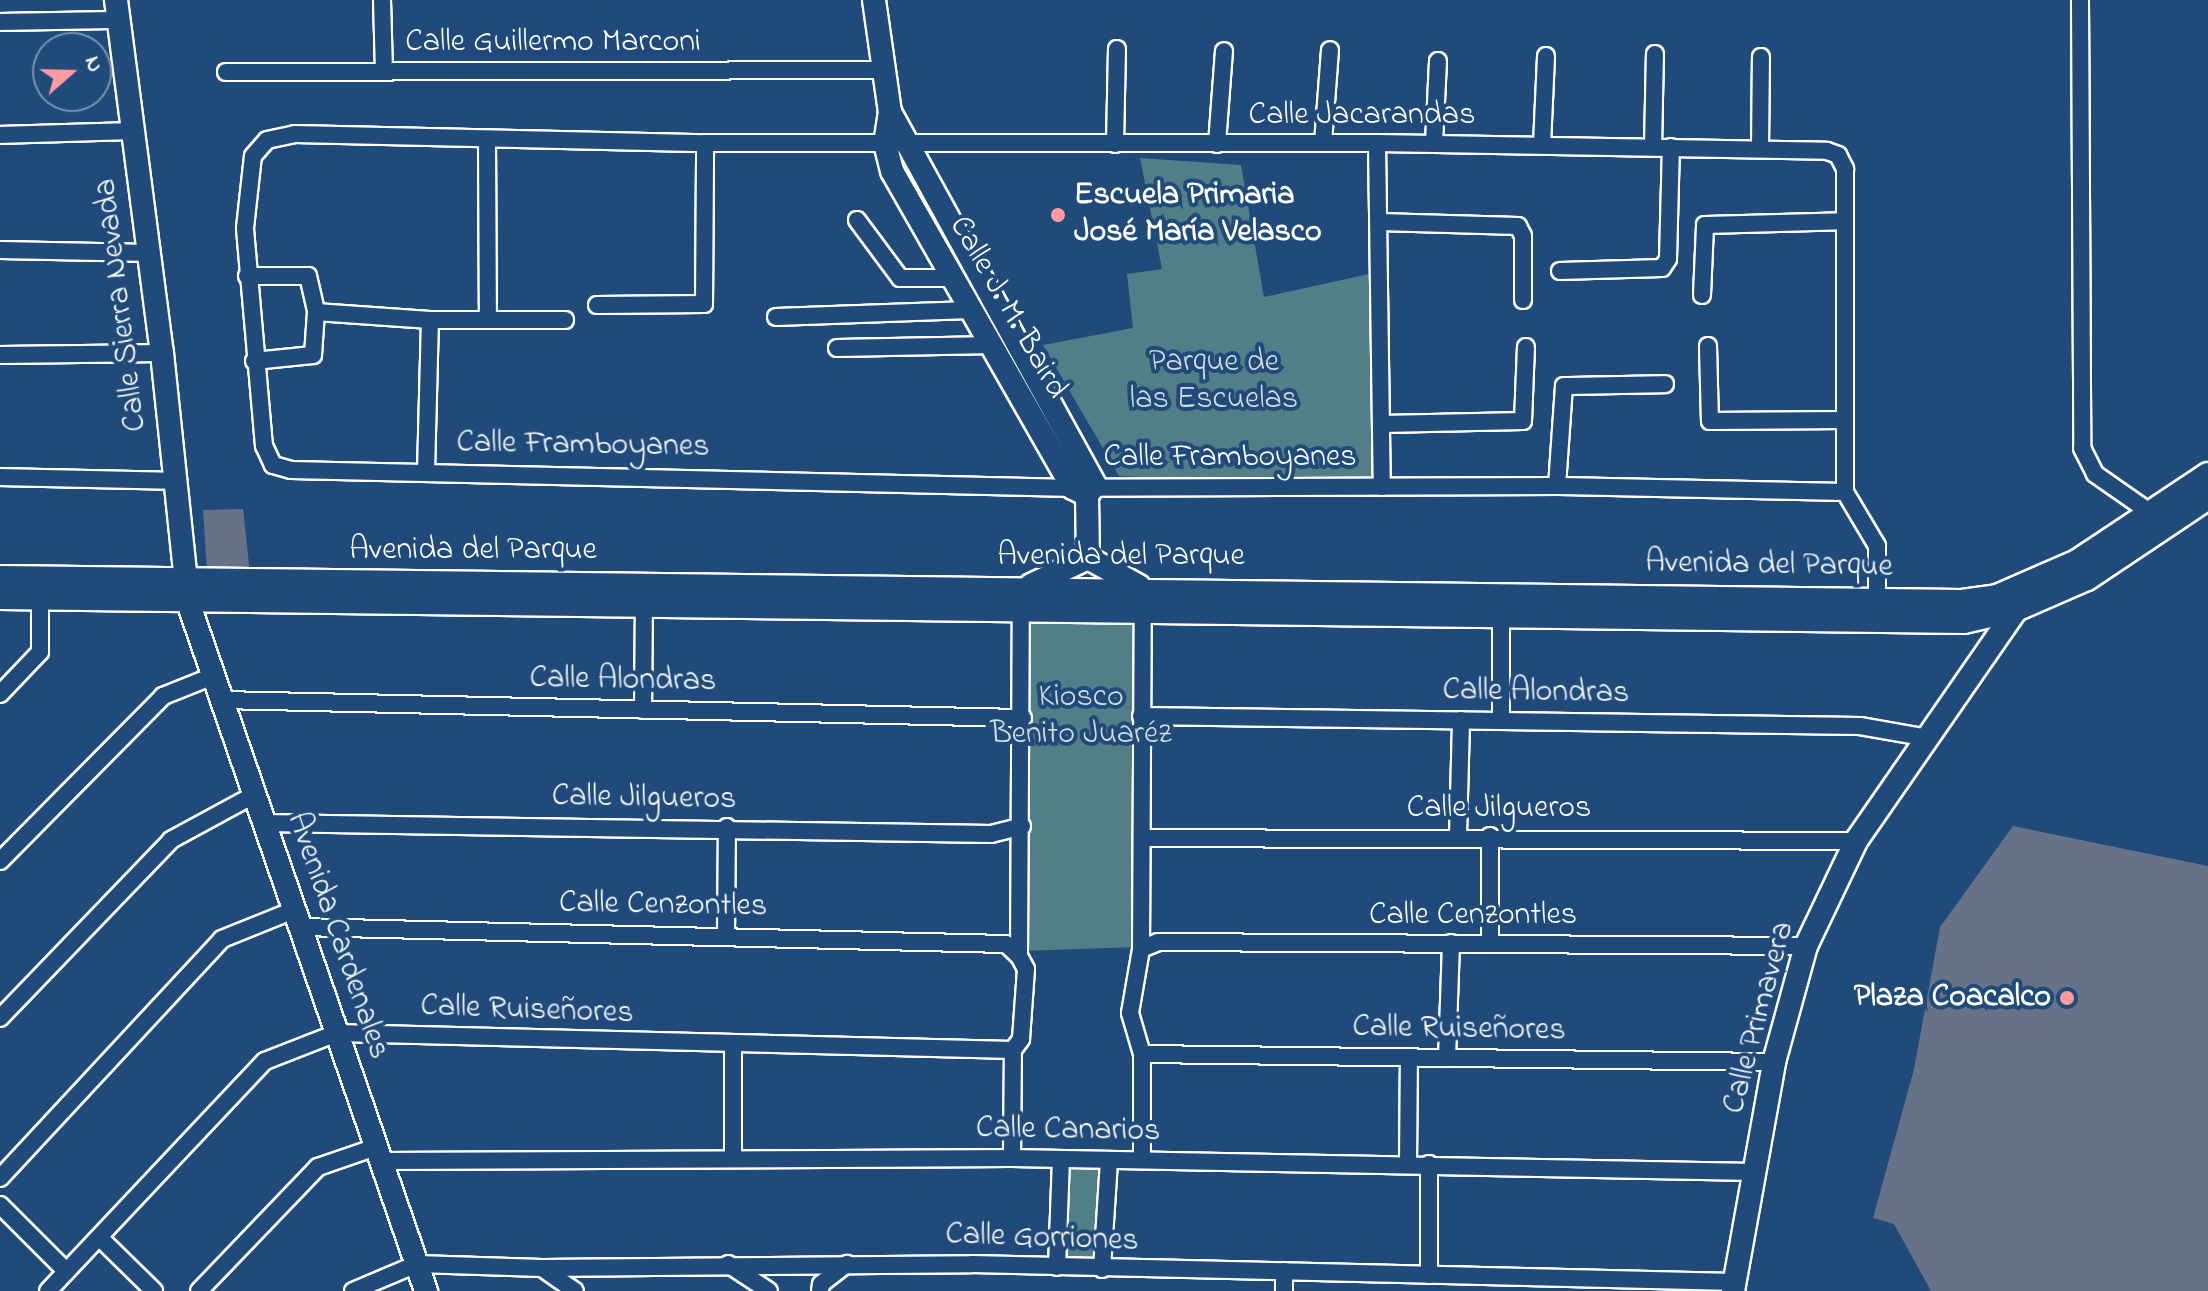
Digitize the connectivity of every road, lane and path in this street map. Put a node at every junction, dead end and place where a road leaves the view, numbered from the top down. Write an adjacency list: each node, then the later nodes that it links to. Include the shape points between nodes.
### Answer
1 (382, 0): 14 (street)
2 (874, 0): 13 (street)
3 (2080, 0): 68 (street, via 2082,448 2095,474)
4 (117, 10): 5 (street); 17 (street, Calle Sierra Nevada)
5 (0, 22)
6 (1117, 49): 26 (street)
7 (1330, 50): 23 (street)
8 (1224, 51): 27 (street)
9 (1655, 54): 29 (street)
10 (1546, 56): 28 (street)
11 (1761, 57): 31 (street)
12 (1438, 61): 25 (street)
13 (881, 70): 14 (street, Calle Guillermo Marconi); 16 (street)
14 (384, 71): 15 (street, Calle Guillermo Marconi)
15 (226, 72)
16 (890, 112): 20 (street, Calle J. M. Baird); 22 (street)
17 (133, 131): 18 (street); 36 (street, Calle Sierra Nevada)
18 (0, 135)
19 (487, 140): 21 (street, Calle Framboyanes); 38 (street, Calle Framboyanes, via 295,134 267,140 253,156 245,228); 47 (street)
20 (910, 142): 22 (street, Calle Jacarandas); 26 (street, Calle Jacarandas); 65 (street, Calle J. M. Baird)
21 (705, 143): 22 (street, Calle Framboyanes); 42 (street, via 704,304)
22 (885, 143): 39 (street, Calle J. M. Baird, via 892,171)
23 (1323, 143): 24 (street, Calle Jacarandas); 27 (street, Calle Jacarandas)
24 (1377, 143): 25 (street, Calle Jacarandas); 34 (street)
25 (1434, 143): 28 (street, Calle Jacarandas)
26 (1115, 144): 27 (street, Calle Jacarandas)
27 (1217, 144)
28 (1542, 145): 29 (street, Calle Jacarandas)
29 (1653, 147): 30 (street, Calle Jacarandas)
30 (1671, 147): 31 (street, Calle Jacarandas); 37 (street, via 1668,259 1662,268)
31 (1760, 148): 33 (street, Calle Jacarandas, via 1838,155 1845,169)
32 (857, 220): 39 (street, via 900,278)
33 (1844, 221): 40 (street, via 1705,225); 57 (street)
34 (1379, 222): 41 (street, via 1518,226 1523,236); 58 (street)
35 (0, 250): 36 (street)
36 (150, 253): 53 (street, Calle Sierra Nevada)
37 (1560, 271)
38 (247, 276): 44 (street, via 308,276); 55 (street, Calle Framboyanes)
39 (952, 278): 43 (street, Calle J. M. Baird)
40 (1702, 295)
41 (1523, 300)
42 (597, 305)
43 (970, 310): 45 (street); 49 (street, Calle J. M. Baird)
44 (316, 312): 46 (street); 55 (street, via 313,355)
45 (776, 317)
46 (430, 320): 47 (street); 59 (street)
47 (488, 320): 48 (street)
48 (565, 320)
49 (994, 345): 52 (street); 65 (street, Calle J. M. Baird)
50 (1708, 346): 57 (street, via 1710,421)
51 (1526, 347): 58 (street, via 1523,421)
52 (837, 348)
53 (162, 353): 54 (street); 62 (street, Calle Sierra Nevada)
54 (0, 355)
55 (254, 361): 59 (street, Calle Framboyanes, via 264,446 273,465 291,470)
56 (1665, 384): 63 (street, via 1564,386)
57 (1845, 420): 66 (street)
58 (1382, 424): 64 (street)
59 (426, 472): 65 (street, Calle Framboyanes)
60 (2208, 474): 68 (street, Avenida del Parque)
61 (0, 477): 62 (street)
62 (173, 481): 72 (street, Calle Sierra Nevada)
63 (1557, 486): 64 (street, Calle Framboyanes); 66 (street, Calle Framboyanes)
64 (1382, 487): 65 (street, Calle Framboyanes)
65 (1085, 489): 69 (street, Calle J. M. Baird)
66 (1845, 492): 77 (street, via 1877,546)
67 (2208, 498): 68 (street, Avenida del Parque)
68 (2159, 519): 71 (street, Avenida del Parque); 79 (street, Avenida del Parque, via 2087,579)
69 (1088, 558): 74 (street); 76 (street)
70 (0, 577): 72 (street, Avenida del Parque)
71 (2034, 582): 77 (street, Avenida del Parque, via 1962,601); 79 (street, Calle Primavera)
72 (188, 592): 75 (street, Avenida del Parque); 76 (street, Avenida del Parque); 78 (street, Avenida del Parque); 81 (street, Avenida Cardenales)
73 (0, 598): 75 (street, Avenida del Parque)
74 (1143, 598): 76 (street, Avenida del Parque); 77 (street, Avenida del Parque); 80 (street, Avenida del Parque); 85 (street)
75 (40, 599): 82 (street, via 40,652)
76 (1022, 599): 78 (street, Avenida del Parque); 86 (street)
77 (1877, 600)
78 (644, 604): 84 (street)
79 (2016, 610): 80 (street, Avenida del Parque, via 1964,622); 89 (street, Calle Primavera)
80 (1501, 613): 88 (street)
81 (213, 676): 83 (street, Avenida Cardenales); 98 (street, via 163,696)
82 (0, 694)
83 (221, 700): 84 (street, Calle Alondras); 90 (street, Avenida Cardenales)
84 (643, 710): 86 (street, Calle Alondras)
85 (1141, 716): 87 (street, Calle Alondras); 96 (street)
86 (1023, 718): 92 (street)
87 (1461, 720): 88 (street, Calle Alondras); 94 (street)
88 (1501, 721): 89 (street, Calle Alondras, via 1860,726)
89 (1929, 738): 97 (street, Calle Primavera)
90 (254, 795): 91 (street, Avenida Cardenales); 106 (street, via 171,840)
91 (264, 823): 93 (street, Calle Jilgueros); 99 (street, Avenida Cardenales)
92 (1022, 826): 93 (street, Calle Jilgueros, via 991,834); 105 (street)
93 (727, 827): 100 (street)
94 (1458, 836): 95 (street, Calle Jilgueros); 96 (street, Calle Jilgueros)
95 (1490, 836): 97 (street, Calle Jilgueros); 102 (street)
96 (1142, 838): 104 (street)
97 (1856, 841): 103 (street, Calle Primavera)
98 (0, 861)
99 (297, 919): 100 (street, Calle Cenzontles); 107 (street, Avenida Cardenales); 123 (street, Calle Cenzontles, via 222,939)
100 (726, 935): 105 (street, Calle Cenzontles, via 1006,944)
101 (1451, 943): 102 (street, Calle Cenzontles); 104 (street, Calle Cenzontles, via 1158,942); 112 (street)
102 (1490, 944): 103 (street, Calle Cenzontles)
103 (1806, 946): 113 (street, Calle Primavera)
104 (1141, 949): 110 (street, via 1130,1013)
105 (1019, 956): 109 (street, via 1026,969 1021,1039)
106 (0, 1018)
107 (337, 1033): 108 (street, Calle Ruiseñores); 114 (street, Avenida Cardenales); 125 (street, Calle Ruiseñores, via 265,1061)
108 (733, 1045): 109 (street, Calle Ruiseñores); 115 (street)
109 (1013, 1050): 116 (street)
110 (1142, 1054): 111 (street, Calle Ruiseñores); 118 (street)
111 (1409, 1057): 112 (street, Calle Ruiseñores); 120 (street)
112 (1447, 1058): 113 (street, Calle Ruiseñores)
113 (1774, 1062): 122 (street, Calle Primavera)
114 (379, 1154): 115 (street, Calle Canarios); 126 (street, Avenida Cardenales); 136 (street, Calle Canarios, via 318,1167)
115 (733, 1158): 116 (street, Calle Canarios)
116 (1012, 1158): 117 (street, Calle Canarios)
117 (1061, 1160): 119 (street, Calle Canarios); 129 (street)
118 (1142, 1160): 119 (street, Calle Canarios); 120 (street, Calle Canarios)
119 (1109, 1162): 131 (street)
120 (1408, 1164): 121 (street, Calle Canarios)
121 (1429, 1164): 122 (street, Calle Canarios); 134 (street)
122 (1755, 1172): 135 (street, Calle Primavera)
123 (0, 1178)
124 (0, 1205): 132 (street)
125 (100, 1238): 132 (street, Calle Ruiseñores); 138 (street)
126 (417, 1264): 130 (street, Calle Gorriones); 139 (street, Calle Gorriones); 140 (street, Avenida Cardenales)
127 (728, 1264): 128 (street, Calle Gorriones); 130 (street, Calle Gorriones); 142 (street)
128 (847, 1264): 129 (street, Calle Gorriones); 143 (street, via 821,1284)
129 (1057, 1267): 131 (street, Calle Gorriones)
130 (542, 1268): 141 (street)
131 (1102, 1269): 133 (street, Calle Gorriones)
132 (66, 1271): 137 (street, Calle Ruiseñores)
133 (1284, 1271): 134 (street, Calle Gorriones); 144 (street)
134 (1429, 1275): 135 (street, Calle Gorriones)
135 (1734, 1287)
136 (209, 1288)
137 (48, 1291)
138 (154, 1291)
139 (353, 1291)
140 (426, 1291)
141 (575, 1291)
142 (769, 1291)
143 (820, 1291)
144 (1284, 1291)

